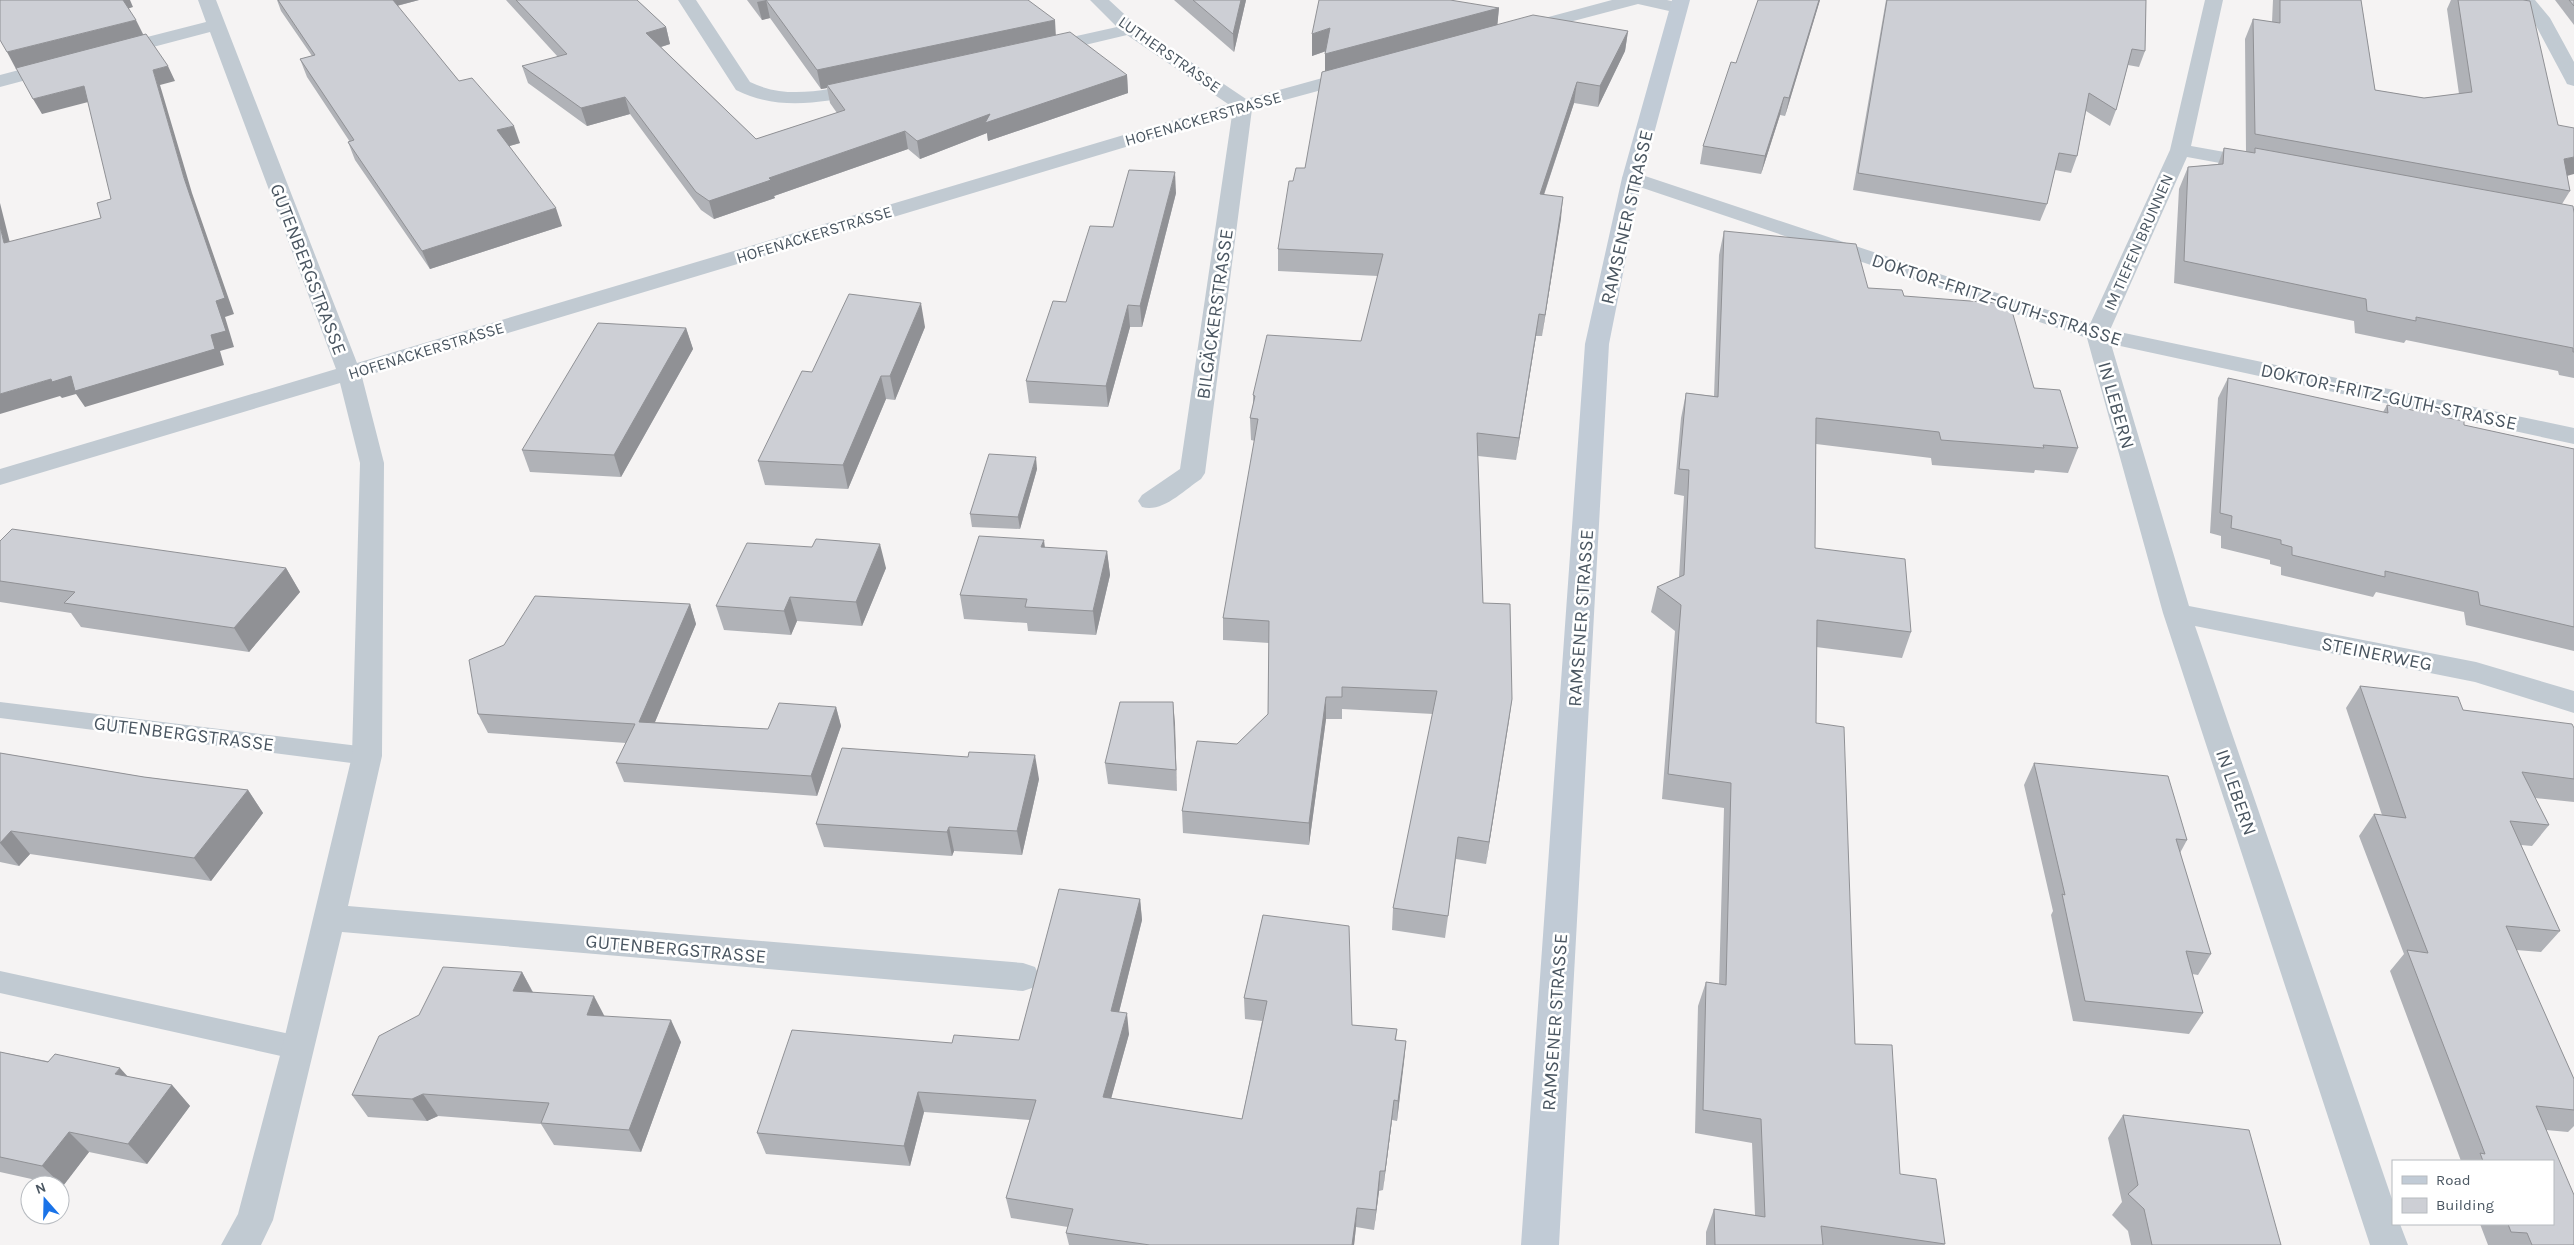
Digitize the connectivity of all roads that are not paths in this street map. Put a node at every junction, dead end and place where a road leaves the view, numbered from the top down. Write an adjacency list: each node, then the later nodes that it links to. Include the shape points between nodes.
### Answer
1 (207, 0): 9 (street, GUTENBERGSTRASSE)
2 (687, 0): 18 (street, via 742,86 755,94 782,100 816,98)
3 (1099, 0): 10 (street, LUTHERSTRASSE)
4 (1632, 0): 11 (street)
5 (1644, 0): 8 (street)
6 (2214, 0): 20 (street, IM TIEFEN BRUNNEN)
7 (2526, 0): 16 (street, via 2541,18)
8 (1680, 4): 22 (main road, RAMSENER STRASSE)
9 (214, 25): 13 (street); 24 (street, GUTENBERGSTRASSE)
10 (1130, 29): 12 (street); 19 (street, LUTHERSTRASSE)
11 (1508, 34)
12 (1027, 53)
13 (93, 57)
14 (75, 62): 17 (street)
15 (1376, 70): 19 (street, HOFENACKERSTRASSE)
16 (2574, 80)
17 (0, 81)
18 (884, 84)
19 (1243, 106): 24 (street, HOFENACKERSTRASSE); 27 (street, BILGÄCKERSTRASSE, via 1192,473)
20 (2180, 150): 21 (street, IM TIEFEN BRUNNEN); 23 (street, IM TIEFEN BRUNNEN)
21 (2276, 168)
22 (1632, 178): 23 (street, DOKTOR-FRITZ-GUTH-STRASSE); 37 (main road, RAMSENER STRASSE, via 1597,344)
23 (2096, 334): 25 (street, DOKTOR-FRITZ-GUTH-STRASSE); 28 (street, IN LEBERN)
24 (349, 373): 26 (street, HOFENACKERSTRASSE); 31 (street, GUTENBERGSTRASSE, via 372,463)
25 (2574, 436)
26 (0, 477)
27 (1151, 501)
28 (2177, 614): 29 (street, STEINERWEG, via 2476,672); 38 (street, IN LEBERN)
29 (2574, 702)
30 (0, 710): 31 (lane, GUTENBERGSTRASSE)
31 (367, 756): 32 (street, GUTENBERGSTRASSE)
32 (330, 918): 33 (street, GUTENBERGSTRASSE); 35 (street, GUTENBERGSTRASSE)
33 (1023, 977)
34 (0, 982): 35 (lane)
35 (300, 1048): 36 (street, GUTENBERGSTRASSE, via 255,1220)
36 (240, 1245)
37 (1540, 1245)
38 (2389, 1245)

